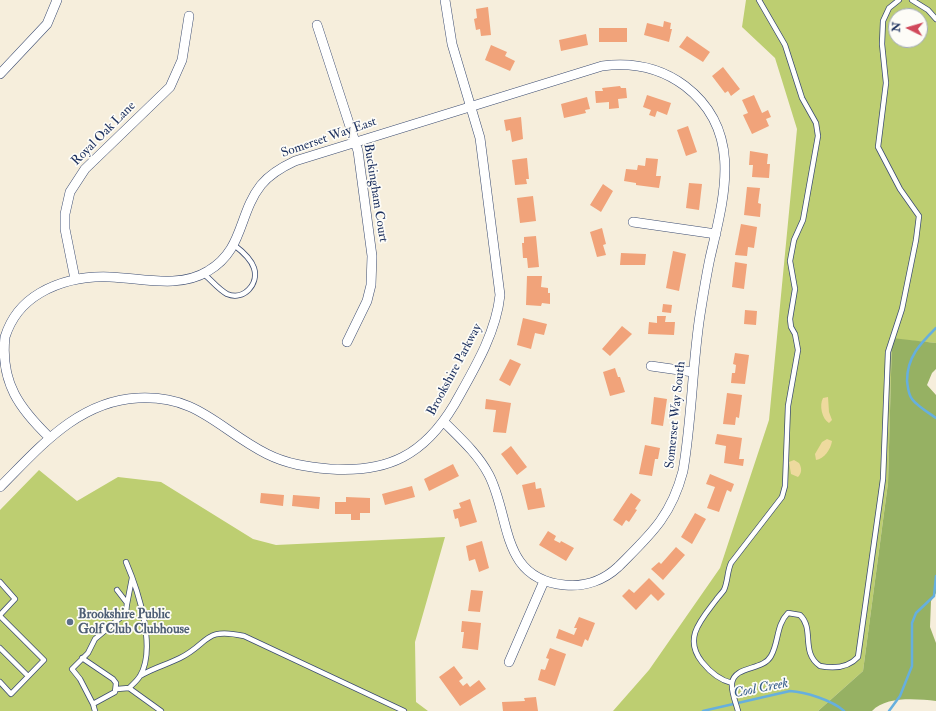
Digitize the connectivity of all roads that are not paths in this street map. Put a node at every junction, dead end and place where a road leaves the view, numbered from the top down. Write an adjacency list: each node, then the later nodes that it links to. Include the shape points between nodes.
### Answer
1 (58, 0): 9 (street, via 47,24)
2 (445, 0): 11 (street, Brookshire Parkway, via 452,44)
3 (759, 0): 38 (lane, via 785,45 802,98 816,123 818,136 803,220 794,240 790,261 795,289 790,327 795,334 798,350 788,406 785,486 782,497 731,563 724,590 694,634 693,642 697,655 710,671)
4 (899, 0): 38 (lane, via 889,8 883,21 882,44 886,82 878,147 900,189 919,216 905,296 888,352 883,480 858,657 853,662 837,668 820,666 810,656 805,621 800,615 788,613 782,621 772,655 761,665 737,675)
5 (912, 0): 7 (lane, via 922,5)
6 (189, 16): 17 (street, Royal Oak Lane, via 182,60 170,87 85,169 70,192 65,214 65,229)
7 (936, 19)
8 (317, 25): 12 (street, Buckingham Court)
9 (0, 74)
10 (682, 83): 11 (street, Somerset Way East, via 653,69 613,64); 14 (street, Somerset Way South, via 705,104 723,142 726,172)
11 (472, 106): 12 (street, Somerset Way East); 22 (street, Brookshire Parkway, via 483,157 499,280 499,300 497,316 489,338)
12 (355, 143): 15 (street, Somerset Way East, via 295,161 268,178 252,201); 19 (street, Buckingham Court, via 372,266 371,286 365,307)
13 (633, 222): 14 (street)
14 (716, 234): 21 (street, Somerset Way South, via 705,286)
15 (234, 245): 16 (street, Somerset Way East, via 222,260); 16 (lane, via 254,267 255,282 248,291 239,295 227,294)
16 (204, 274): 17 (street, Somerset Way East, via 170,281 108,277)
17 (75, 279): 18 (street, Somerset Way East, via 44,290 29,300 17,312)
18 (2, 337): 23 (street, Somerset Way East, via 5,384 16,403)
19 (347, 342)
20 (651, 366): 21 (street)
21 (693, 372): 27 (street, Somerset Way South, via 683,471 678,491 665,517 613,572 601,579 571,586)
22 (444, 422): 23 (street, Brookshire Parkway, via 423,444 407,455 388,464 355,469 303,466 279,460 203,412 164,400 139,398 109,403 80,415); 27 (street, Somerset Way South, via 475,455 488,474 499,500 513,552 527,569)
23 (50, 438): 24 (street, Brookshire Parkway)
24 (0, 487)
25 (126, 562): 26 (lane)
26 (132, 576): 30 (lane); 36 (lane, via 143,614 147,643)
27 (544, 581): 34 (street)
28 (0, 582): 31 (lane, via 15,599)
29 (117, 590): 30 (lane, via 125,598)
30 (127, 606): 33 (lane, via 123,618 95,639 88,653)
31 (0, 615): 35 (lane, via 44,660)
32 (0, 648): 35 (lane)
33 (82, 658): 39 (lane, via 112,679); 41 (lane, via 72,669)
34 (509, 662)
35 (28, 676): 37 (lane, via 11,694)
36 (140, 676): 40 (lane); 44 (lane, via 181,657 210,636 219,632 228,633 244,636)
37 (0, 682)
38 (732, 685): 45 (lane)
39 (117, 688): 40 (lane); 41 (lane, via 112,695)
40 (129, 688): 43 (lane)
41 (93, 704): 42 (lane)
42 (95, 711)
43 (160, 711)
44 (404, 711)
45 (738, 711)

